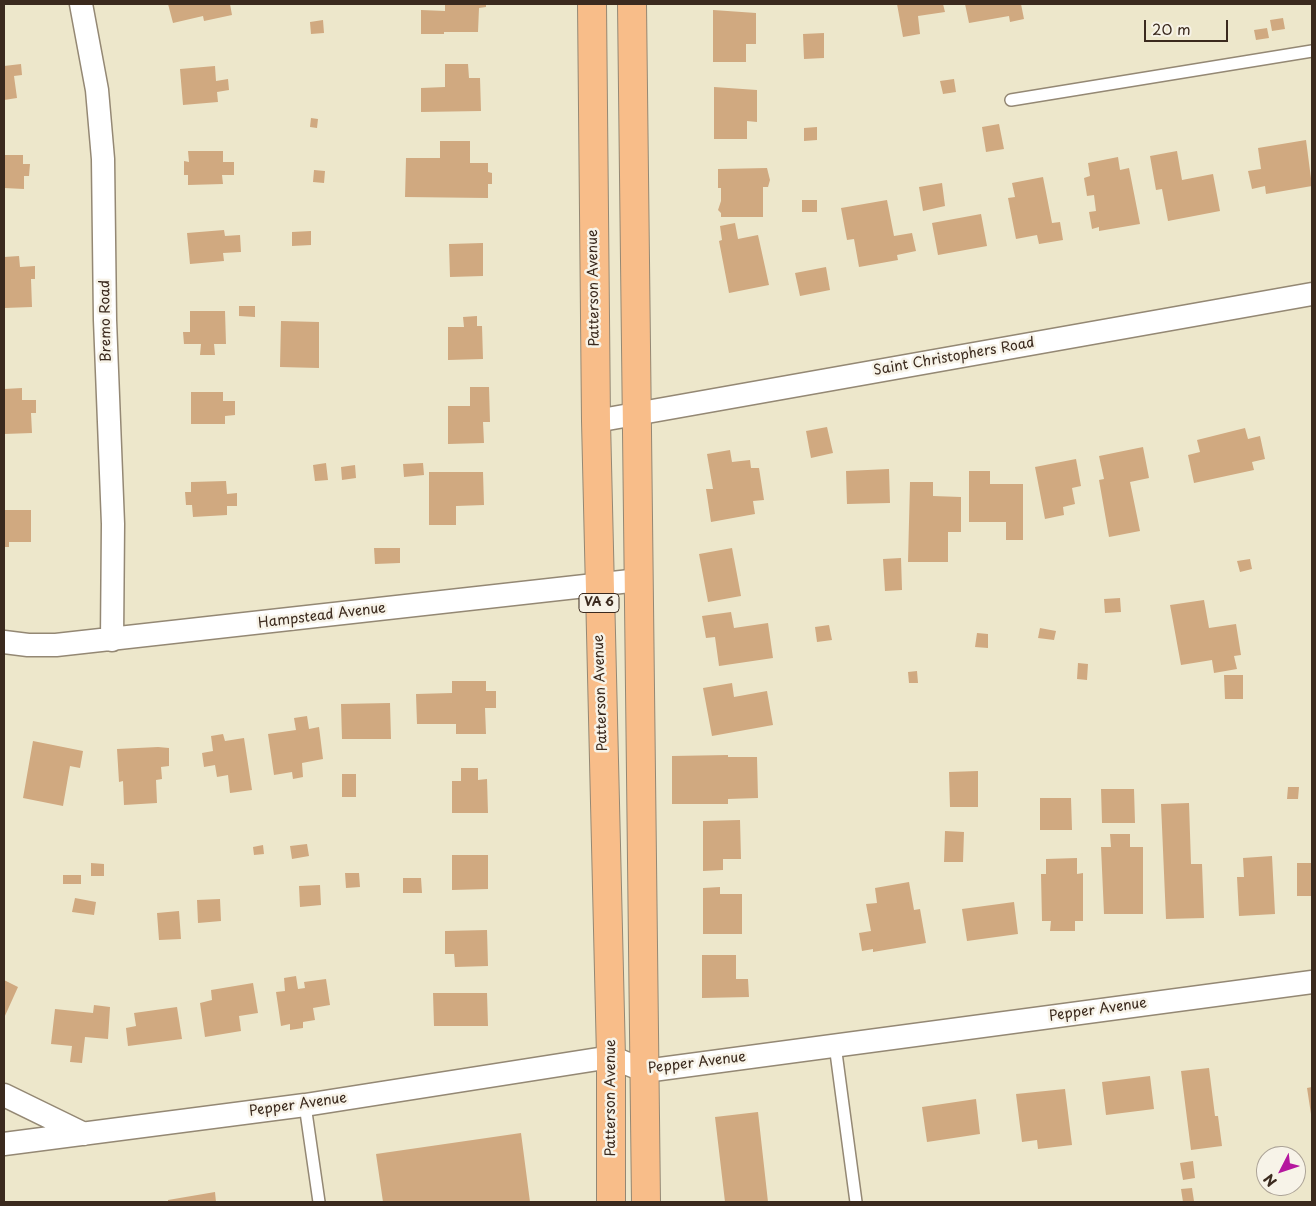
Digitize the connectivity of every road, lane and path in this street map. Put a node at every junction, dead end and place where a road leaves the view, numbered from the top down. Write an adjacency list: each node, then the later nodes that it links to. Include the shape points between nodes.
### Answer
1 (81, 4): 11 (street, Bremo Road, via 97,90 103,159 113,524)
2 (592, 4): 8 (main road, Patterson Avenue / VA 6)
3 (632, 4): 7 (main road, VA 6)
4 (1312, 51): 5 (lane)
5 (1011, 100)
6 (1312, 294): 7 (street, Saint Christophers Road)
7 (637, 413): 8 (street, Saint Christophers Road); 9 (main road, VA 6)
8 (596, 421): 10 (main road, Patterson Avenue / VA 6)
9 (639, 580): 10 (street, Hampstead Avenue); 16 (main road, VA 6)
10 (598, 584): 11 (street, Hampstead Avenue); 15 (main road, Patterson Avenue / VA 6)
11 (112, 640): 12 (street, Hampstead Avenue, via 56,645)
12 (4, 642)
13 (1312, 982): 14 (street, Pepper Avenue)
14 (834, 1045): 16 (street, Pepper Avenue); 24 (lane)
15 (611, 1057): 16 (street, Pepper Avenue); 18 (street, Pepper Avenue); 22 (main road, Patterson Avenue / VA 6)
16 (645, 1071): 23 (main road, VA 6)
17 (4, 1096): 19 (street)
18 (305, 1104): 19 (street, Pepper Avenue); 21 (lane)
19 (84, 1134): 20 (street, Pepper Avenue)
20 (4, 1144)
21 (319, 1202)
22 (611, 1202)
23 (646, 1202)
24 (856, 1202)

